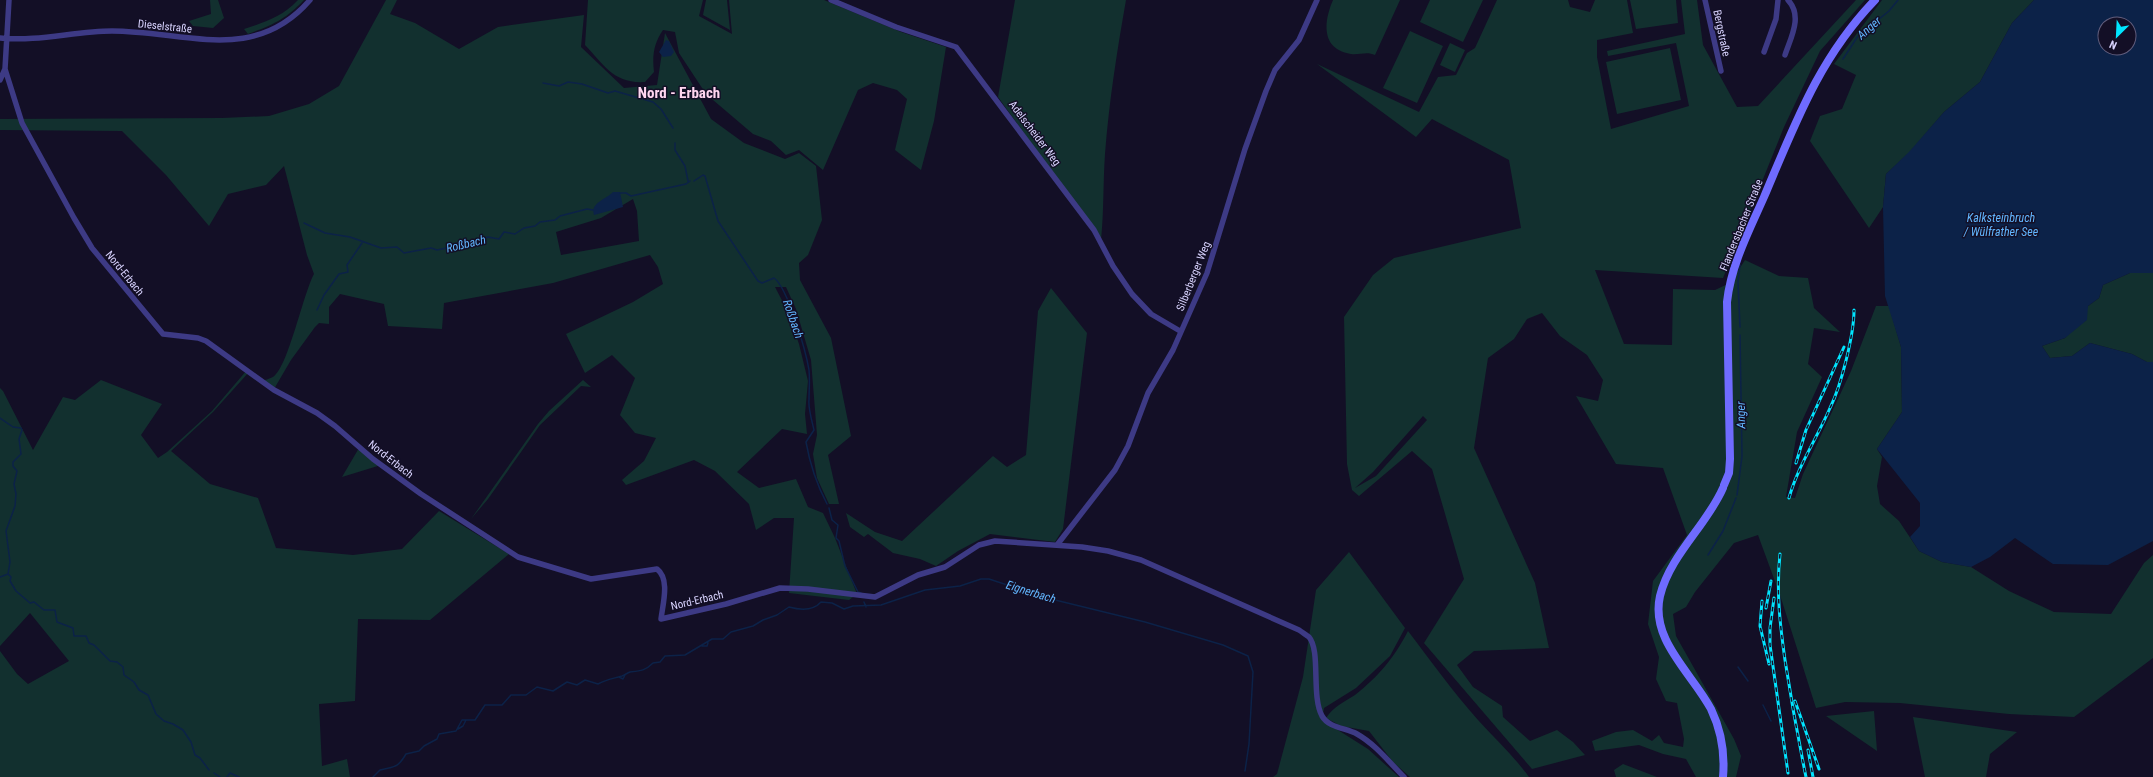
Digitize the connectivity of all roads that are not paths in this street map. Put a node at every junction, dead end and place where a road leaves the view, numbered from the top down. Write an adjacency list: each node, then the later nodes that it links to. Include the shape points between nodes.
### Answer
1 (9, 0): 9 (street)
2 (310, 0): 9 (street, Dieselstraße, via 296,15 280,26 242,40 210,41 115,31 40,39)
3 (831, 0): 15 (street, Adelscheider Weg, via 896,27 956,47 1094,230 1113,266 1132,294 1151,314)
4 (1317, 0): 15 (street, Silberberger Weg, via 1299,40 1275,70 1266,91 1245,149 1207,274)
5 (1705, 0): 13 (street, Bergstraße)
6 (1778, 0): 10 (street, via 1776,19)
7 (1788, 0): 11 (street, via 1794,6 1796,15)
8 (1875, 0): 18 (street, Flandersbacher Straße, via 1839,42 1818,74 1754,218 1729,284 1729,473 1724,487 1670,571 1662,588 1659,608 1664,637 1697,686 1716,722 1724,754)
9 (3, 38): 12 (street)
10 (1764, 52)
11 (1785, 55)
12 (5, 69): 14 (street); 16 (street, Nord-Erbach, via 22,123 74,218 92,248 163,334 206,341 274,390 317,413 421,494 518,557 592,579 657,569 663,573 665,582 661,619 780,588 875,598 918,575 945,567 971,548 987,542)
13 (1721, 71)
14 (0, 80)
15 (1180, 331): 16 (street, Silberberger Weg, via 1173,350 1148,393 1128,446 1115,470)
16 (1057, 545): 17 (street, via 1108,551 1141,560 1299,630 1310,638 1314,650 1317,700 1322,716 1338,727 1369,741)
17 (1404, 777)
18 (1723, 777)

